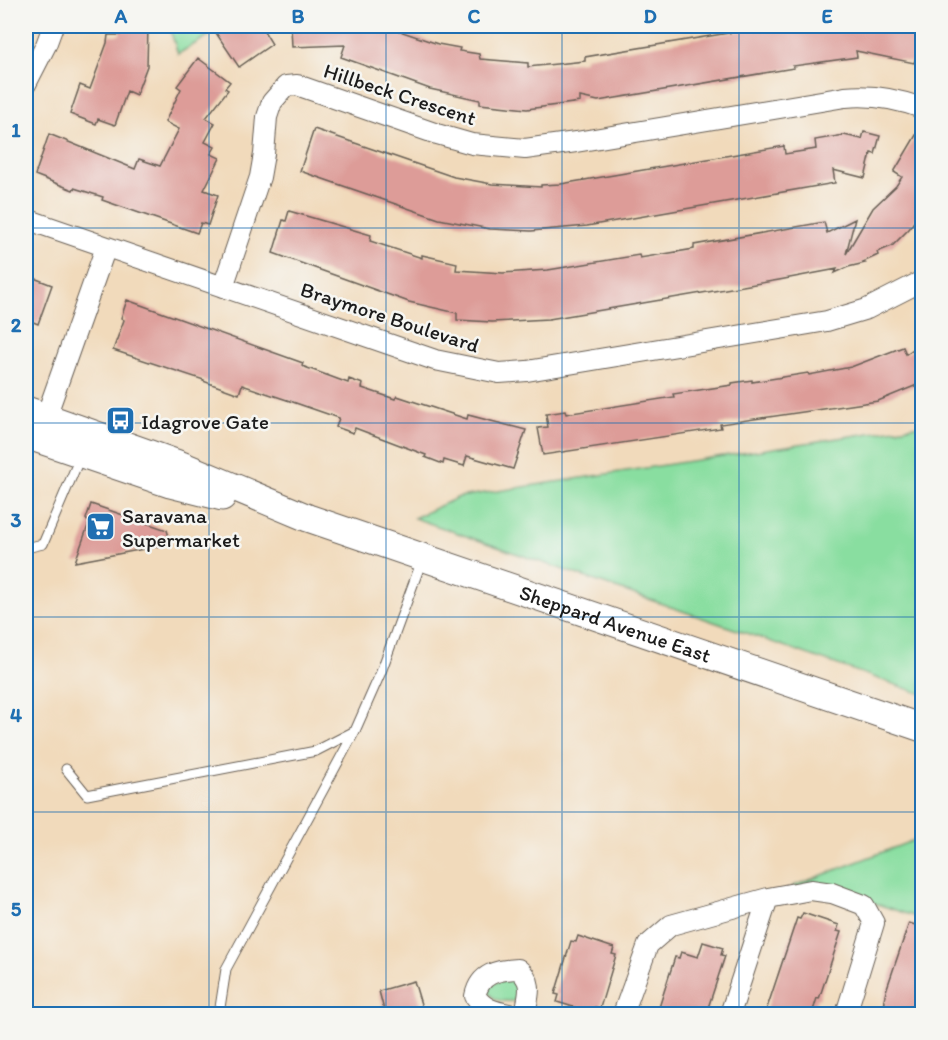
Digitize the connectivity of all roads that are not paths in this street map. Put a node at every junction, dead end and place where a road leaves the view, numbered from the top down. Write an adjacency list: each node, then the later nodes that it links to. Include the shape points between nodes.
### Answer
1 (52, 26): 2 (street)
2 (26, 84)
3 (922, 108): 7 (street, Hillbeck Crescent, via 865,95 845,97 525,149 472,144 297,86 286,86 272,102 267,117 260,177)
4 (26, 219): 5 (street, Braymore Boulevard)
5 (106, 247): 7 (street, Braymore Boulevard); 8 (street)
6 (922, 281): 7 (street, Braymore Boulevard, via 867,309 827,321 499,373 435,360)
7 (223, 287)
8 (34, 425): 9 (main road, Sheppard Avenue East); 10 (main road, Sheppard Avenue East, via 180,465)
9 (81, 454): 10 (main road, Sheppard Avenue East, via 170,484); 11 (lane, via 43,544)
10 (308, 518): 12 (main road, Sheppard Avenue East)
11 (26, 548)
12 (422, 558): 13 (main road, Sheppard Avenue East); 14 (lane)
13 (922, 728)
14 (355, 732): 15 (lane, via 316,751 87,795); 17 (lane, via 226,969)
15 (66, 769)
16 (768, 898): 20 (street, via 671,925 648,945); 21 (street); 22 (street, via 811,890 864,905 874,923)
17 (219, 1014)
18 (509, 1014): 19 (street, via 489,1010 475,996 481,979 491,973 518,969 526,975 529,988)
19 (525, 1014)
20 (623, 1014)
21 (730, 1014)
22 (846, 1014)

